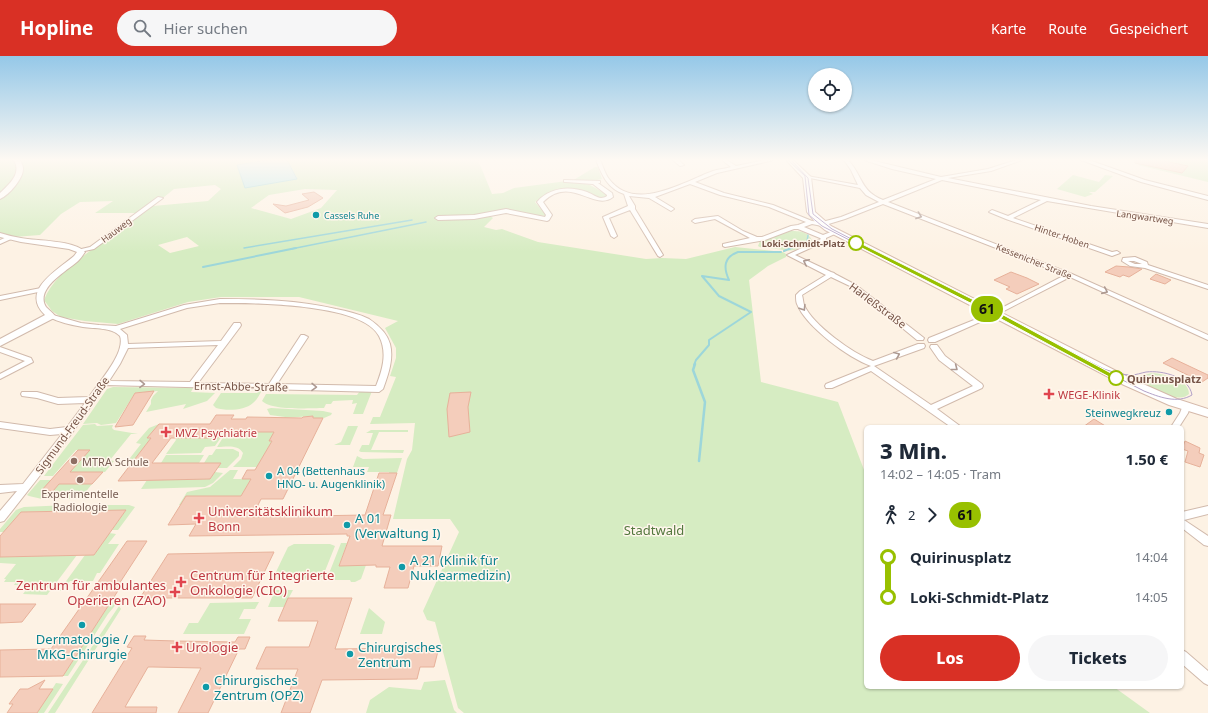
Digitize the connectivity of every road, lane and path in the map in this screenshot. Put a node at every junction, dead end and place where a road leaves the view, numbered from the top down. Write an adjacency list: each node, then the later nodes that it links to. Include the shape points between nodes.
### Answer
1 (605, 191): 19 (street, via 610,197 596,200 583,192 554,191 540,202 548,215 547,219 506,211 474,217)
2 (620, 191): 10 (street)
3 (668, 191): 11 (street)
4 (713, 191): 22 (street, via 771,206)
5 (808, 191): 23 (main road, via 810,211)
6 (864, 191): 15 (street, Kessenicher Straße)
7 (911, 191): 15 (street)
8 (1002, 191): 14 (street, Langwartweg)
9 (1180, 191): 13 (street)
10 (626, 194): 11 (street); 16 (street)
11 (650, 196): 17 (street)
12 (160, 198): 34 (street, Hauweg, via 92,248)
13 (1208, 198)
14 (1046, 200): 20 (street, Hinter Hoben); 24 (street, Langwartweg)
15 (883, 202): 23 (street); 39 (street, Kessenicher Straße, one-way to 39)
16 (632, 206): 28 (street, via 606,217); 36 (street)
17 (671, 208)
18 (992, 212): 20 (street, Hinter Hoben)
19 (438, 218)
20 (1008, 218): 35 (street, Hinter Hoben)
21 (695, 221): 31 (street, via 716,217)
22 (811, 222): 23 (street); 25 (street)
23 (822, 224): 26 (main road)
24 (1208, 226)
25 (799, 227): 29 (street); 31 (street)
26 (836, 232): 29 (street); 43 (main road)
27 (0, 235): 30 (street)
28 (614, 236)
29 (823, 237): 38 (street, Harleßstraße, one-way to 29, via 790,255 824,240)
30 (9, 238): 32 (street); 34 (street)
31 (757, 239): 33 (street)
32 (0, 242)
33 (725, 245)
34 (80, 250): 41 (street, via 80,254)
35 (1117, 253)
36 (660, 255)
37 (1145, 266): 40 (street)
38 (832, 274): 50 (street, Harleßstraße, via 861,290); 55 (street, one-way to 55, via 802,292 799,295 799,303 831,338)
39 (1070, 275): 43 (street); 48 (street, Kessenicher Straße, one-way to 48)
40 (1208, 287)
41 (41, 290): 42 (street); 44 (street, via 40,306)
42 (0, 298)
43 (996, 313): 52 (street); 63 (main road, via 1128,382)
44 (51, 316): 46 (street, via 69,323); 49 (street)
45 (237, 325): 51 (street)
46 (114, 328): 53 (street, via 123,336); 59 (street, Ernst-Abbe-Straße, one-way to 46, via 379,389 389,354 383,337 367,320 335,311 299,304 214,301)
47 (304, 337): 59 (street)
48 (1208, 338)
49 (0, 342)
50 (920, 342): 52 (street); 55 (street, one-way to 50)
51 (223, 343): 53 (street); 58 (street)
52 (933, 343): 64 (street, one-way to 64, via 942,358 979,386)
53 (124, 346): 57 (street, Sigmund-Freud-Straße)
54 (0, 349): 56 (street, via 29,362)
55 (872, 366): 60 (street); 64 (street)
56 (0, 377)
57 (103, 383): 58 (street, Ernst-Abbe-Straße, one-way to 58); 62 (street, Sigmund-Freud-Straße)
58 (192, 384): 59 (street, Ernst-Abbe-Straße)
59 (272, 386)
60 (829, 386)
61 (25, 394): 62 (street, via 58,401)
62 (91, 400): 69 (street, Sigmund-Freud-Straße)
63 (1186, 406): 65 (main road); 68 (street)
64 (931, 408): 67 (street)
65 (1208, 412)
66 (0, 425): 69 (street, via 50,432)
67 (955, 425)
68 (1176, 425)
69 (69, 430): 70 (street, Sigmund-Freud-Straße)
70 (25, 487): 71 (street); 74 (street, Sigmund-Freud-Straße)
71 (0, 489)
72 (1208, 510): 73 (street)
73 (1184, 516)
74 (0, 518)
75 (1184, 524): 76 (street)
76 (1208, 542)
77 (1184, 658): 78 (street)
78 (1208, 679)

